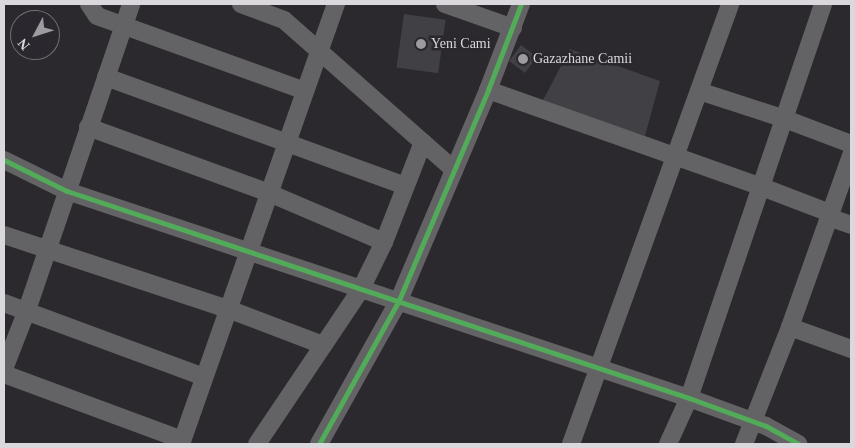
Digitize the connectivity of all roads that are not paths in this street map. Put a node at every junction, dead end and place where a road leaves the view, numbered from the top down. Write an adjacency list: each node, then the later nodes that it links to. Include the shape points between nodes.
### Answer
1 (89, 4): 9 (street, via 97,16)
2 (131, 4): 9 (street)
3 (242, 4): 11 (street, via 284,20)
4 (336, 4): 11 (street)
5 (449, 4): 10 (street)
6 (521, 4): 10 (street)
7 (730, 4): 14 (street)
8 (823, 4): 16 (street)
9 (123, 27): 12 (street); 15 (street)
10 (513, 28): 13 (street)
11 (320, 50): 15 (street); 18 (street)
12 (106, 77): 17 (street); 19 (street)
13 (488, 90): 22 (street); 24 (street)
14 (699, 91): 16 (street); 22 (street)
15 (305, 92): 19 (street)
16 (785, 119): 20 (street); 26 (street)
17 (88, 127): 27 (street); 28 (street)
18 (423, 142): 24 (street); 25 (street)
19 (287, 143): 25 (street); 28 (street)
20 (851, 144)
21 (851, 156): 29 (street)
22 (674, 157): 26 (street); 43 (street)
23 (4, 160): 27 (street)
24 (454, 170): 36 (street)
25 (406, 186): 32 (street)
26 (762, 187): 29 (street); 47 (street)
27 (67, 191): 33 (street); 34 (street)
28 (269, 193): 32 (street); 34 (street)
29 (829, 215): 30 (street); 40 (street)
30 (851, 225)
31 (4, 235): 33 (street)
32 (384, 242): 35 (street)
33 (47, 250): 38 (street); 39 (street)
34 (249, 250): 35 (street); 38 (street)
35 (361, 288): 36 (street); 41 (street)
36 (399, 300): 43 (street); 51 (street)
37 (4, 303): 39 (street)
38 (228, 309): 41 (street); 46 (street)
39 (27, 310): 44 (street); 46 (street)
40 (790, 327): 42 (street); 48 (street)
41 (323, 345): 50 (street)
42 (851, 349)
43 (598, 367): 47 (street); 52 (street)
44 (4, 368)
45 (4, 374): 49 (street)
46 (204, 377): 49 (street)
47 (689, 398): 48 (street); 53 (street)
48 (752, 421): 54 (street); 55 (street)
49 (181, 442)
50 (258, 444)
51 (319, 444)
52 (571, 444)
53 (668, 444)
54 (744, 444)
55 (798, 444)

